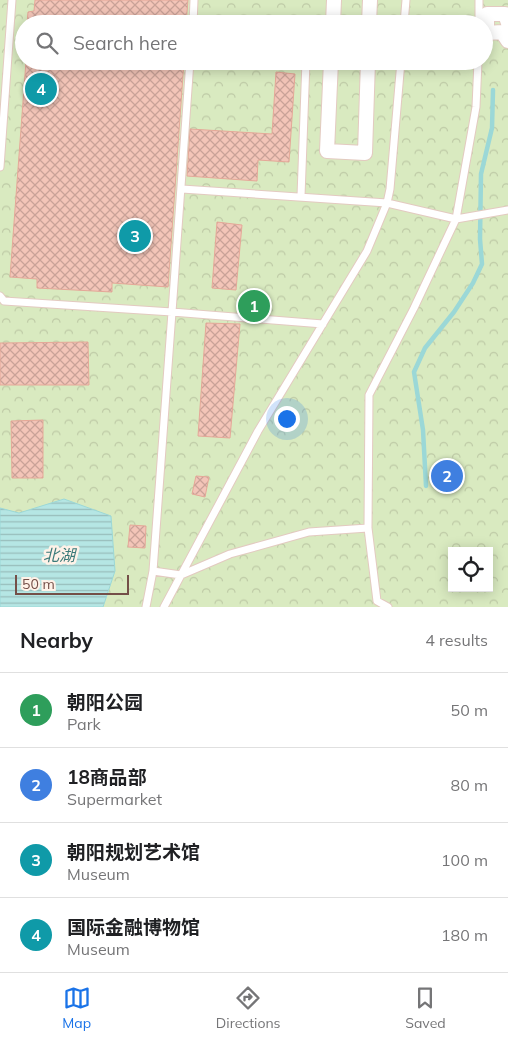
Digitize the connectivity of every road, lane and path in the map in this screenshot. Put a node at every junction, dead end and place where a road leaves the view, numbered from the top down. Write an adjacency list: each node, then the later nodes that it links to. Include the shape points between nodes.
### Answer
1 (12, 0): 22 (lane)
2 (194, 0): 7 (lane)
3 (334, 0): 8 (street)
4 (370, 0): 9 (street)
5 (406, 0): 10 (lane)
6 (479, 0): 11 (lane)
7 (193, 15)
8 (333, 15)
9 (369, 15)
10 (405, 15)
11 (479, 15)
12 (487, 15): 13 (street, via 505,14)
13 (508, 23)
14 (493, 33): 15 (street, via 502,32)
15 (508, 41)
16 (189, 70): 23 (lane)
17 (306, 70): 24 (lane)
18 (331, 70): 19 (street, via 327,151 365,153)
19 (368, 70)
20 (399, 70): 25 (lane)
21 (478, 70): 27 (lane, via 476,107)
22 (0, 167)
23 (182, 189): 24 (lane); 29 (lane)
24 (301, 196): 25 (lane)
25 (387, 203): 27 (lane); 30 (lane, via 367,251)
26 (508, 210): 27 (lane)
27 (456, 219): 31 (lane, via 369,395)
28 (1, 300): 29 (lane)
29 (172, 312): 30 (lane); 32 (lane)
30 (323, 324): 33 (lane, via 258,431)
31 (368, 528): 33 (lane, via 309,532 230,554); 36 (lane, via 377,601)
32 (153, 571): 33 (lane); 34 (lane)
33 (181, 575): 35 (lane)
34 (146, 607)
35 (164, 607)
36 (388, 607)

